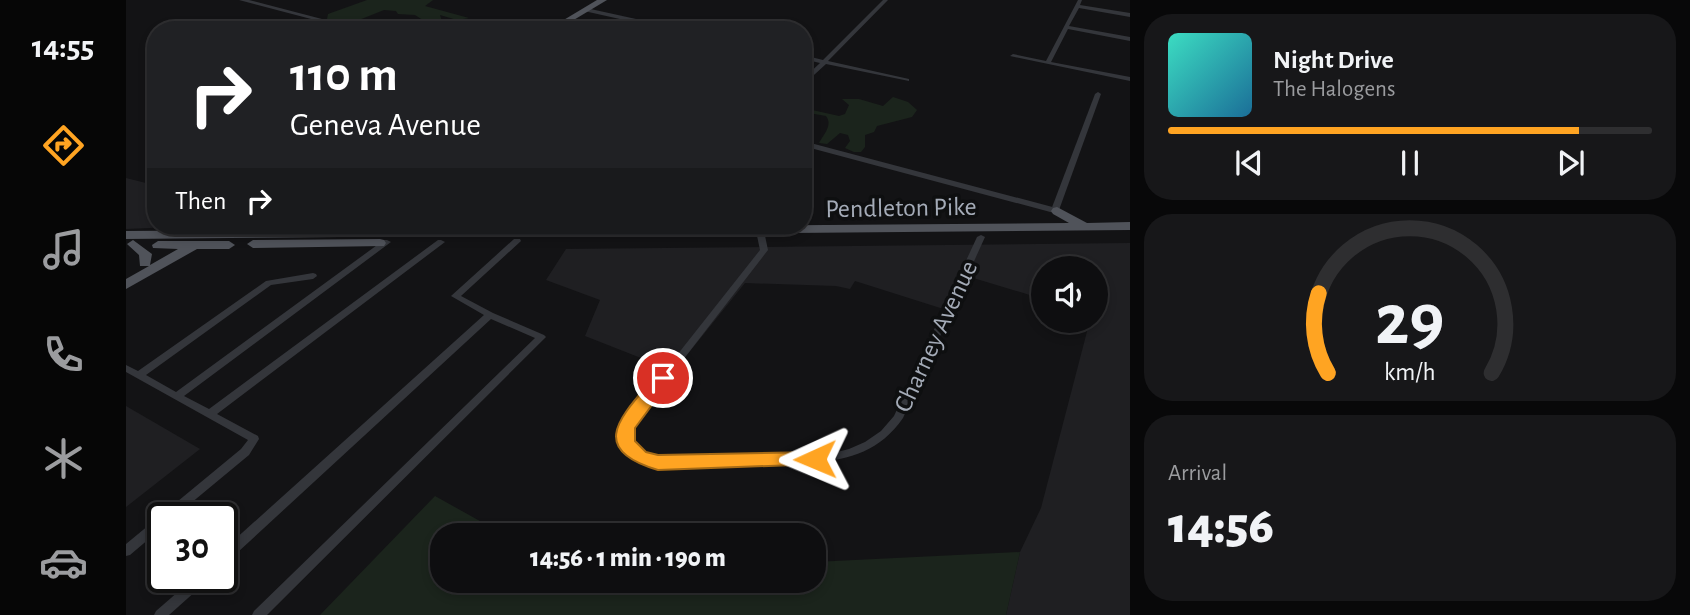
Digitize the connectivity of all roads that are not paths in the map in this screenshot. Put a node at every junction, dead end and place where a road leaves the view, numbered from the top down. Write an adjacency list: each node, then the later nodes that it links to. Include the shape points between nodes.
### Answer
1 (242, 0): 8 (street)
2 (603, 0): 6 (main road)
3 (613, 0): 6 (main road)
4 (887, 0): 16 (street)
5 (1078, 3): 7 (street); 12 (street)
6 (590, 11): 9 (main road); 10 (main road); 11 (street)
7 (1130, 15)
8 (325, 21)
9 (569, 21)
10 (576, 21)
11 (636, 21)
12 (1066, 27): 13 (street); 17 (street)
13 (1130, 39)
14 (1013, 56): 17 (street)
15 (812, 59): 16 (street)
16 (825, 62): 18 (street); 20 (street)
17 (1048, 63): 19 (street)
18 (812, 74)
19 (1130, 79)
20 (907, 80)
21 (1098, 94): 23 (street)
22 (812, 145): 23 (street)
23 (1056, 211): 25 (main road, via 1060,222); 26 (main road)
24 (1130, 226): 26 (main road, Pendleton Pike)
25 (1056, 227): 26 (main road, Pendleton Pike); 27 (main road, Pendleton Pike)
26 (1084, 227)
27 (812, 234)
28 (202, 235): 32 (main road)
29 (761, 235): 31 (main road, Pendleton Pike); 31 (street, Charney Avenue, via 764,250 627,424 628,448 643,459 658,463 815,459 857,451 886,433 899,415); 36 (main road, Pendleton Pike)
30 (1130, 236): 31 (main road, Pendleton Pike)
31 (981, 237)
32 (194, 240): 33 (main road, Pendleton Pike); 34 (main road, Pendleton Pike); 37 (main road, Pendleton Pike); 41 (main road)
33 (128, 241): 37 (main road, Pendleton Pike); 38 (main road, via 146,254)
34 (387, 242): 35 (main road, Pendleton Pike); 45 (street)
35 (442, 242): 36 (main road, Pendleton Pike); 46 (street)
36 (517, 242): 42 (street, via 455,296)
37 (177, 245): 38 (main road)
38 (145, 263): 39 (main road)
39 (126, 274)
40 (313, 276): 44 (street, via 269,283)
41 (126, 285)
42 (490, 315): 49 (street); 53 (street, via 541,337)
43 (126, 368): 44 (street)
44 (139, 375): 45 (street)
45 (177, 396): 46 (street)
46 (210, 414): 47 (street, via 254,439 245,452)
47 (185, 502)
48 (147, 533): 50 (street)
49 (238, 544)
50 (126, 551)
51 (185, 593): 52 (street)
52 (160, 615)
53 (257, 615)

